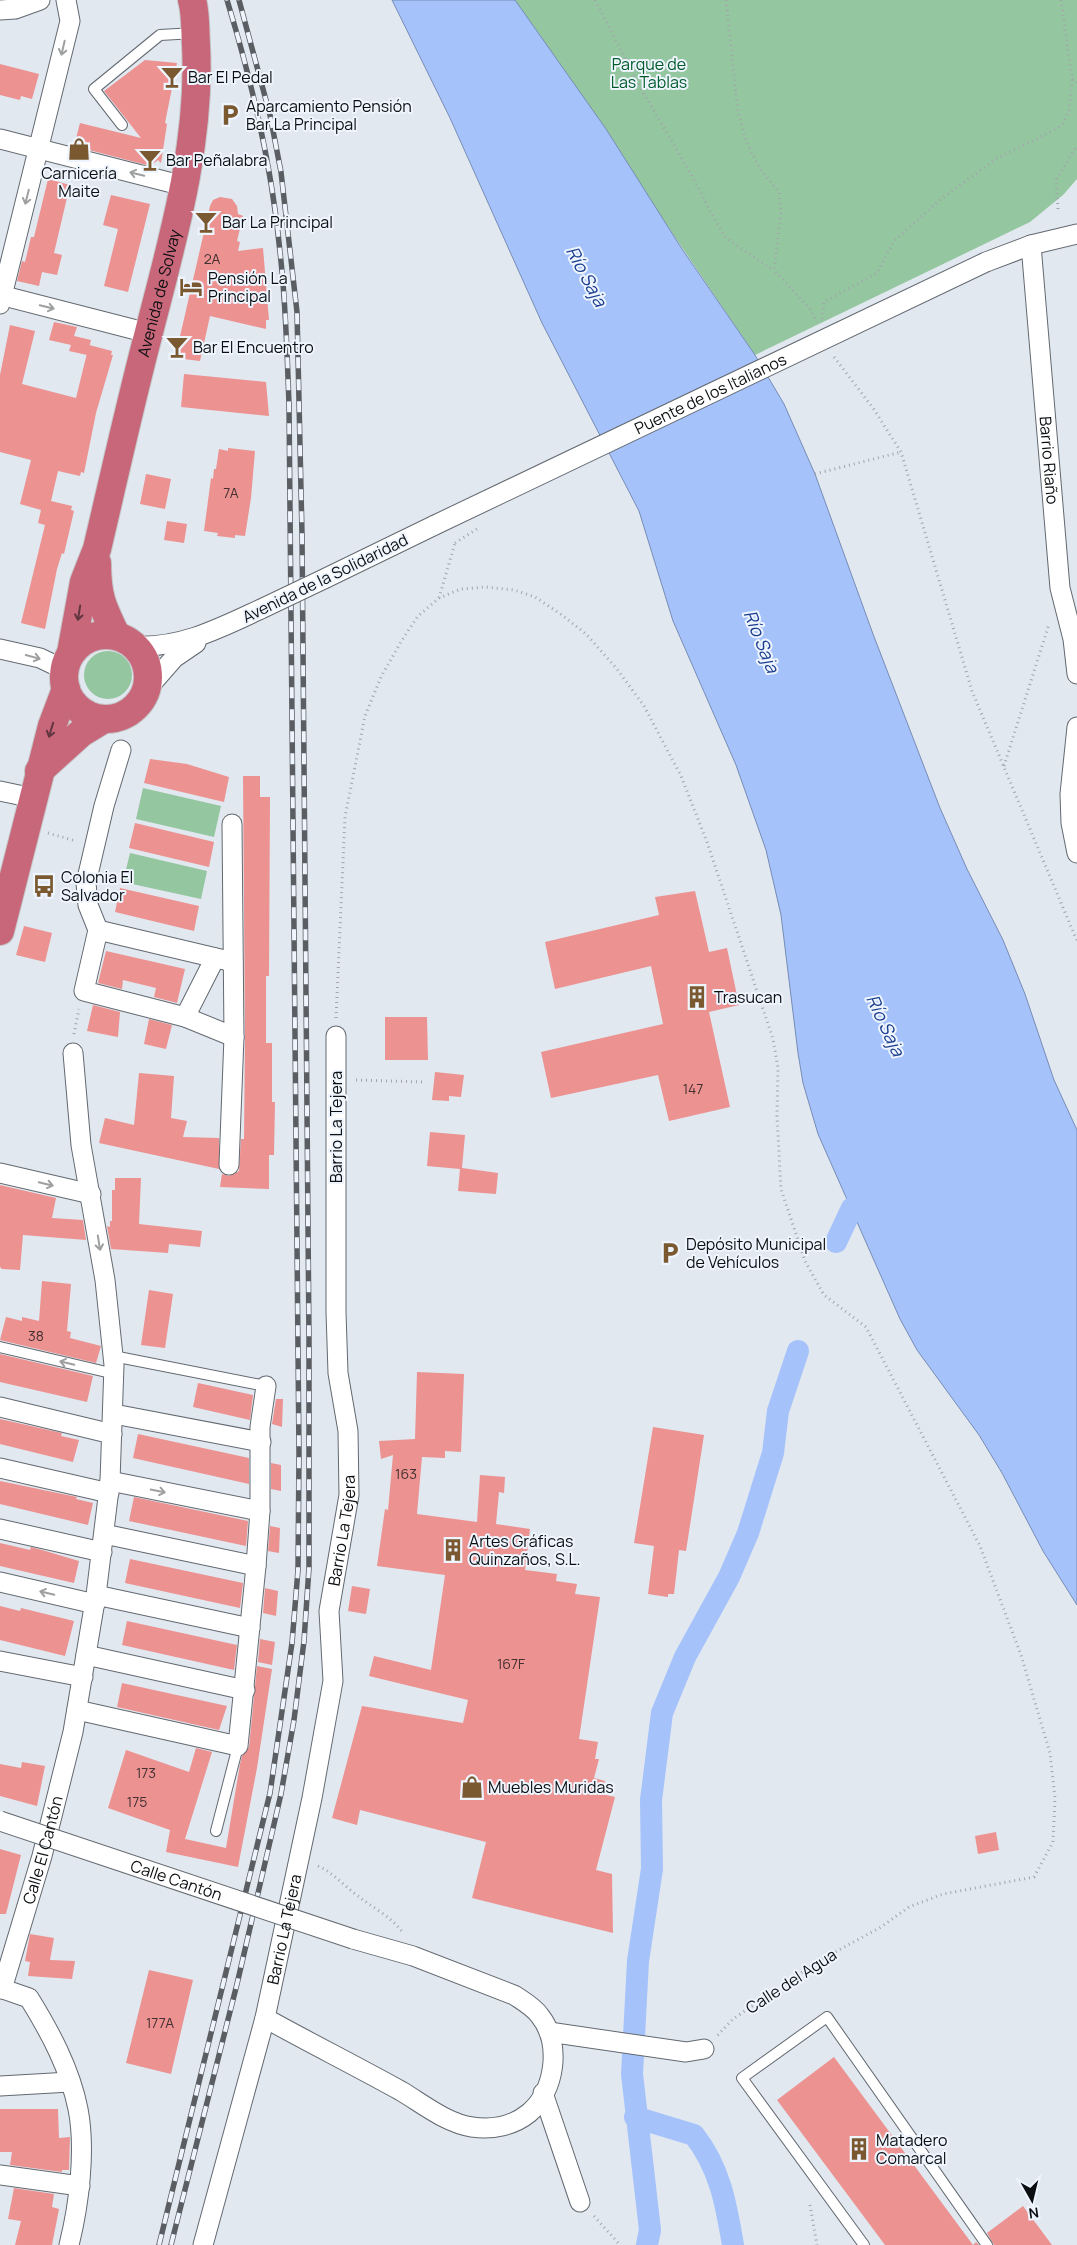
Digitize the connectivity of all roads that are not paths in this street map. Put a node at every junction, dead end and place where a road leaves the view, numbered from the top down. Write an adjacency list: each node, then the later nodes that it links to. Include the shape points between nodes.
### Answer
1 (40, 0): 4 (street, via 15,9)
2 (66, 0): 8 (street, one-way to 8, via 70,21)
3 (192, 0): 5 (highway, Avenida de Solvay)
4 (0, 10)
5 (195, 33): 6 (lane, via 160,35 94,89); 9 (highway, Avenida de Solvay, via 197,72)
6 (122, 125)
7 (0, 139): 8 (street)
8 (40, 149): 9 (street, one-way to 8); 12 (street, one-way to 12)
9 (184, 186): 13 (highway, Avenida de Solvay)
10 (1077, 234): 11 (street)
11 (1031, 245): 14 (street, Puente de los Italianos, bridge, via 986,262); 20 (street, Barrio Riaño, via 1060,588 1073,639)
12 (1, 298): 13 (street, one-way to 13)
13 (148, 333): 15 (highway, Avenida de Solvay)
14 (435, 525): 16 (street, Avenida de la Solidaridad, bridge)
15 (97, 549): 17 (highway, Avenida de Solvay, via 97,589 103,609); 19 (highway, Avenida de Solvay, one-way to 19, via 84,582)
16 (214, 632): 17 (street, Avenida de la Solidaridad, via 156,647); 21 (street, Avenida de la Solidaridad, via 174,658)
17 (126, 641): 19 (highway, via 106,634 86,639); 21 (highway, via 146,662)
18 (0, 649): 19 (street, one-way to 19, via 40,658)
19 (67, 671): 22 (highway, via 74,704 80,710); 25 (highway, Avenida de Solvay, one-way to 25)
20 (1077, 674)
21 (146, 689): 22 (highway, via 143,698 130,711)
22 (104, 719): 25 (highway, via 81,733)
23 (1077, 726): 29 (street, via 1070,794 1071,824)
24 (121, 750): 31 (street, via 86,883 86,894)
25 (39, 771): 27 (highway, Avenida de Solvay)
26 (0, 791): 27 (street)
27 (33, 798): 30 (highway, Avenida de Solvay)
28 (232, 824): 33 (street)
29 (1077, 853)
30 (0, 930)
31 (98, 930): 32 (street); 34 (street, via 84,991)
32 (215, 958): 33 (street); 34 (street)
33 (233, 962): 36 (street)
34 (185, 1017): 36 (street)
35 (336, 1036): 66 (street, Barrio La Tejera, via 336,1321 338,1373 348,1431 349,1495 329,1611 333,1682 300,1858)
36 (234, 1038): 38 (street)
37 (73, 1053): 40 (street, Calle El Cantón, via 81,1145)
38 (229, 1165)
39 (0, 1173): 40 (street, one-way to 40)
40 (91, 1194): 42 (street, Calle El Cantón, one-way to 42)
41 (0, 1347): 42 (lane, one-way to 41)
42 (114, 1365): 43 (lane); 45 (street, Calle El Cantón)
43 (266, 1386): 47 (street)
44 (0, 1407): 46 (street)
45 (114, 1414): 46 (street, Calle El Cantón); 47 (street)
46 (112, 1434): 49 (street, Calle El Cantón)
47 (261, 1442): 50 (street)
48 (0, 1468): 49 (street)
49 (109, 1487): 50 (street, one-way to 50); 52 (street, Calle El Cantón)
50 (260, 1511): 53 (street)
51 (0, 1529): 52 (street)
52 (103, 1543): 53 (street); 55 (street, Calle El Cantón)
53 (256, 1566): 56 (street)
54 (0, 1582): 55 (street, one-way to 54)
55 (96, 1599): 56 (street); 57 (street, Calle El Cantón)
56 (250, 1628): 60 (street)
57 (86, 1655): 59 (street, Calle El Cantón); 60 (street)
58 (0, 1661): 59 (street)
59 (82, 1677): 61 (street, Calle El Cantón)
60 (245, 1690): 62 (street)
61 (77, 1710): 62 (street); 65 (street, Calle El Cantón, via 49,1832)
62 (238, 1746): 64 (lane)
63 (0, 1821): 67 (street, Calle Cantón, bridge, via 352,1939 413,1956 514,1995 541,2016)
64 (216, 1831)
65 (1, 1988): 69 (street, Calle El Cantón, via 29,1998 58,2049)
66 (265, 2018): 71 (street, via 448,2119 471,2127 492,2128 512,2124 530,2112); 76 (street, Barrio La Tejera)
67 (549, 2032): 68 (street); 71 (street, via 553,2063 550,2080)
68 (695, 2051)
69 (70, 2082): 70 (street); 73 (street, Calle El Cantón, via 79,2116)
70 (0, 2086)
71 (543, 2093): 74 (street)
72 (0, 2175): 73 (street)
73 (80, 2186): 75 (street, Calle El Cantón)
74 (580, 2202)
75 (69, 2245)
76 (203, 2245)
77 (864, 2245): 78 (lane, via 742,2078 827,2017)
78 (987, 2245)

